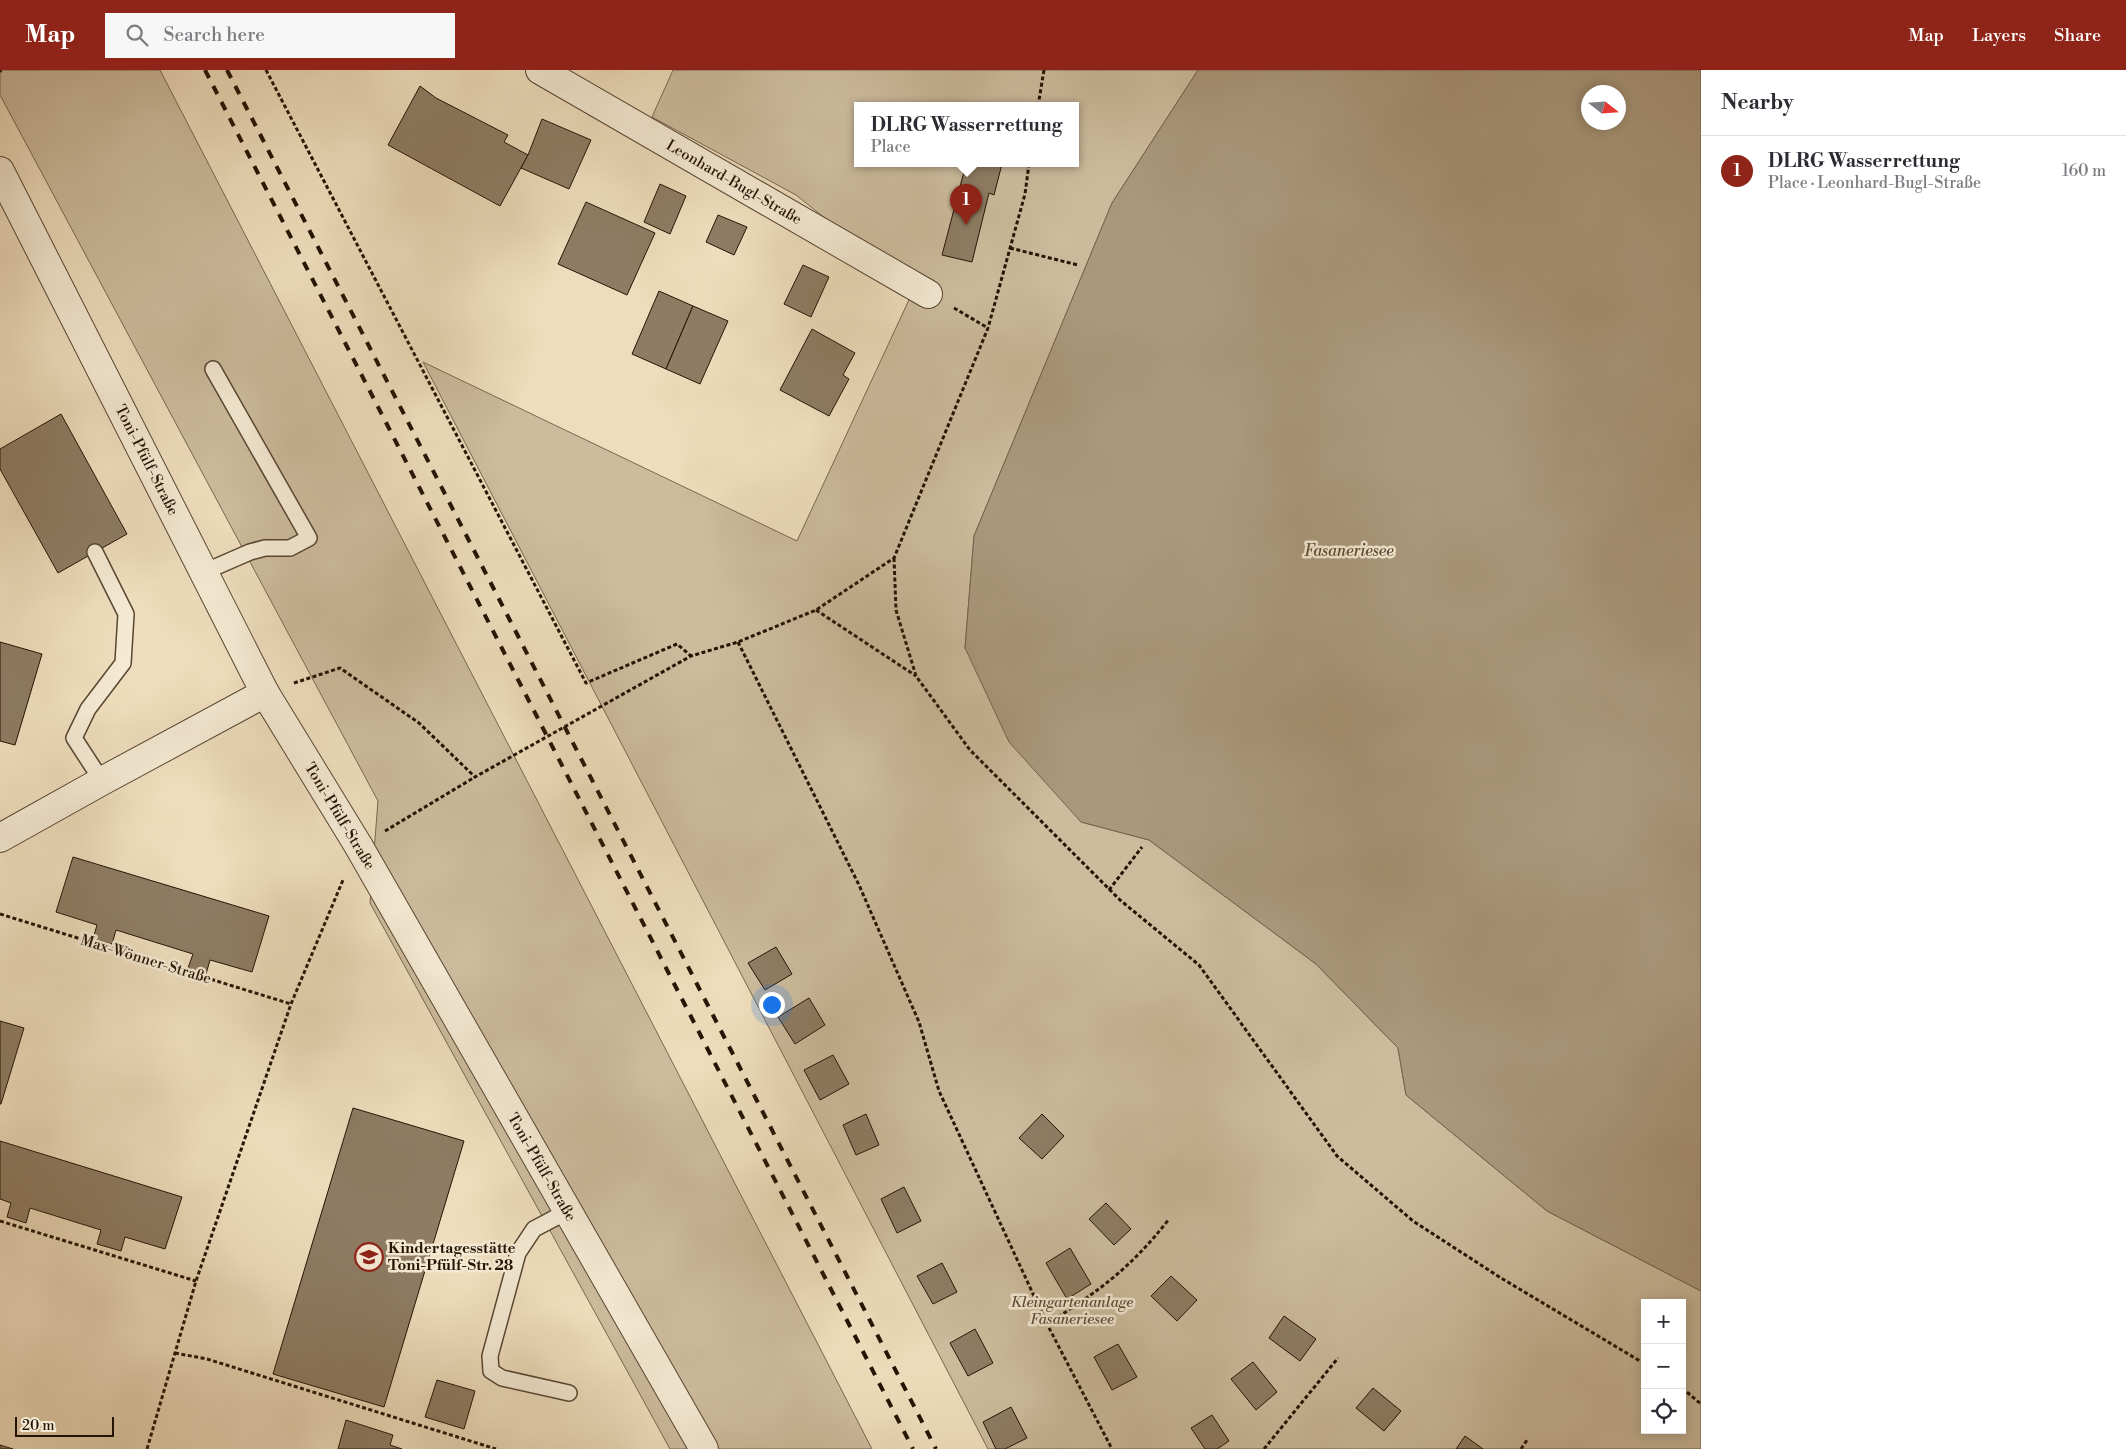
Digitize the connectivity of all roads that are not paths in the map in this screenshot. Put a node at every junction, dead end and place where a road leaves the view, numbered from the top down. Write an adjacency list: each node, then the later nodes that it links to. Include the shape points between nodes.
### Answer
1 (540, 70): 3 (street, Leonhard-Bugl-Straße)
2 (0, 171): 6 (street, Toni-Pfülf-Straße)
3 (928, 294)
4 (213, 369): 6 (lane, via 309,538 290,548 250,552)
5 (95, 552): 8 (lane, via 126,614 123,663 88,709 74,738)
6 (204, 572): 7 (street, Toni-Pfülf-Straße)
7 (265, 693): 8 (street); 10 (street, Toni-Pfülf-Straße, via 358,844)
8 (102, 781): 9 (street)
9 (0, 838)
10 (568, 1211): 11 (lane, via 534,1229 518,1253 490,1356 491,1371 502,1378); 12 (street, Toni-Pfülf-Straße)
11 (569, 1393)
12 (704, 1449)

